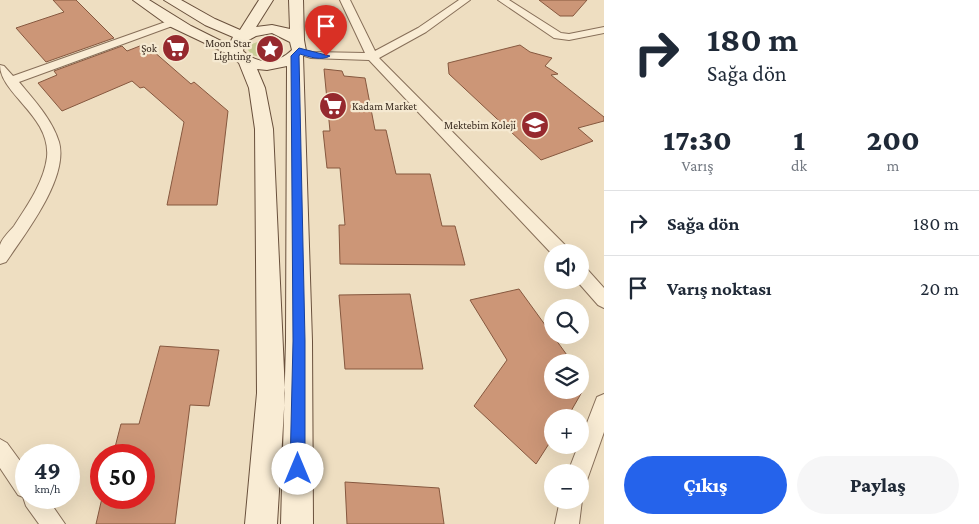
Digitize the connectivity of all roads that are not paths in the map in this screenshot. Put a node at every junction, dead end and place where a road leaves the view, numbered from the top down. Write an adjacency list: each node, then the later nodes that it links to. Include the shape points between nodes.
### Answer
1 (140, 0): 8 (main road)
2 (171, 0): 10 (main road)
3 (266, 0): 10 (main road)
4 (296, 0): 11 (main road)
5 (345, 0): 13 (street)
6 (465, 0): 13 (street, via 422,30)
7 (503, 0): 9 (street, via 558,36 570,37)
8 (172, 23): 12 (main road); 15 (street)
9 (604, 30)
10 (243, 36): 11 (main road, via 272,30 291,34); 12 (main road, via 238,40)
11 (297, 49): 12 (main road, via 288,61 267,66); 13 (street, via 311,55); 28 (main road)
12 (241, 57): 27 (main road, via 257,88 264,129 271,393)
13 (372, 57): 16 (street)
14 (0, 68): 15 (street)
15 (11, 81): 17 (street, via 41,118 53,145 50,175 33,211)
16 (553, 244)
17 (0, 257)
18 (589, 283): 19 (street)
19 (604, 300)
20 (604, 404): 22 (street)
21 (0, 450): 23 (street)
22 (582, 464)
23 (15, 471)
24 (42, 509): 26 (street)
25 (570, 509): 29 (street)
26 (53, 524)
27 (261, 524)
28 (297, 524)
29 (567, 524)

